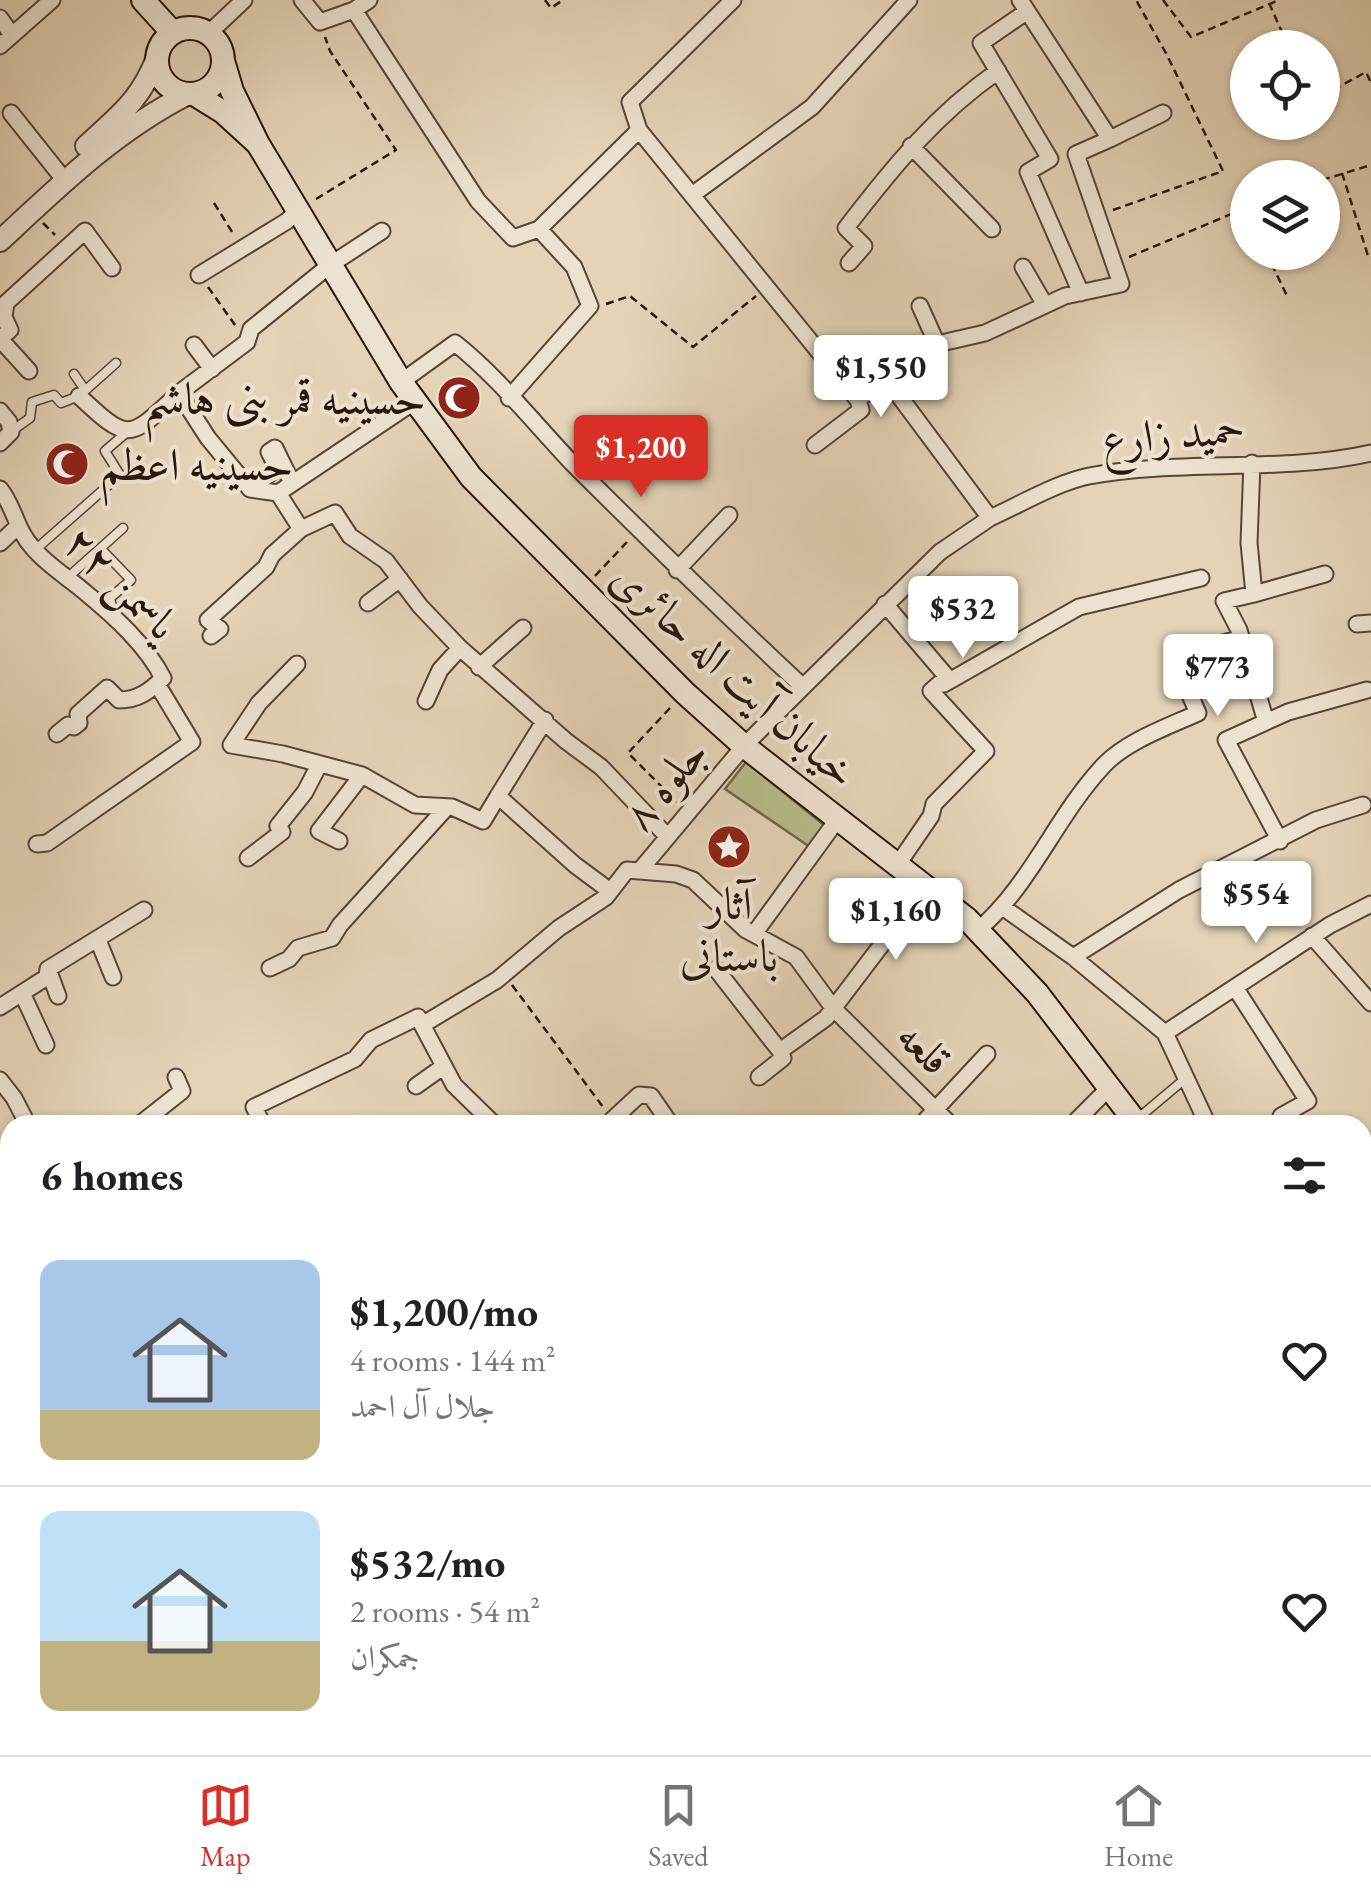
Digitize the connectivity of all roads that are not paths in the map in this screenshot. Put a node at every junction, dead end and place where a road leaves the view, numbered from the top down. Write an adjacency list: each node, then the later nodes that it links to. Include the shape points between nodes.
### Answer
1 (52, 0): 13 (street)
2 (143, 0): 11 (main road)
3 (244, 0): 12 (street)
4 (302, 0): 9 (street, via 320,22)
5 (369, 0): 9 (street)
6 (733, 0): 20 (street, via 630,102)
7 (909, 0): 25 (street, via 812,108)
8 (1023, 6): 16 (street, via 982,42); 21 (street)
9 (354, 10): 28 (street, via 478,201 513,238)
10 (0, 18): 13 (street)
11 (174, 33): 12 (main road, via 188,28); 14 (main road)
12 (209, 34): 15 (main road)
13 (6, 41)
14 (158, 55): 17 (main road, via 168,85); 24 (street, via 131,106)
15 (223, 61): 17 (main road, via 209,88); 22 (main road)
16 (998, 71): 23 (street); 37 (street, via 1050,158 1028,172)
17 (191, 94): 22 (main road, via 224,112); 31 (street, via 139,120)
18 (11, 112): 24 (street)
19 (1163, 112): 21 (street)
20 (639, 130): 25 (street); 28 (street)
21 (1110, 139): 37 (street, via 1076,154 1121,284)
22 (258, 144): 26 (main road, خیابان آیت اله حائری)
23 (911, 146): 29 (street); 32 (street, via 846,228 864,246)
24 (58, 172): 27 (street)
25 (692, 195): 52 (street)
26 (298, 210): 33 (main road, خیابان آیت اله حائری); 36 (street)
27 (0, 224)
28 (538, 228): 51 (street, via 574,267 590,306)
29 (992, 229)
30 (382, 231): 33 (street)
31 (0, 240)
32 (849, 262)
33 (330, 264): 44 (street); 48 (main road, خیابان آیت اله حائری)
34 (1022, 267): 38 (street)
35 (112, 268): 40 (street, via 85,231 6,302 10,330)
36 (200, 275)
37 (1081, 293): 38 (street)
38 (1045, 305): 41 (street, via 985,334)
39 (920, 306): 41 (street)
40 (0, 339): 45 (street)
41 (936, 344): 47 (street)
42 (194, 345): 44 (street)
43 (116, 363): 49 (lane)
44 (212, 369): 50 (street)
45 (29, 371)
46 (74, 374): 49 (lane)
47 (885, 377): 52 (street); 64 (street)
48 (408, 392): 51 (street, via 455,343); 59 (street); 94 (main road, خیابان آیت اله حائری, via 471,478)
49 (82, 393): 54 (street, via 114,428); 55 (lane, via 61,404 54,395 32,402 30,418)
50 (179, 393): 54 (street); 61 (street)
51 (510, 398): 71 (street)
52 (858, 400): 56 (street, via 861,410)
53 (0, 411): 55 (street, via 10,422)
54 (127, 432): 70 (lane, via 106,451 120,474)
55 (6, 437)
56 (815, 445)
57 (1371, 453): 58 (street, حمید زارع)
58 (1252, 463): 64 (street, حمید زارع, via 1085,477); 76 (street, via 1248,543)
59 (292, 483): 61 (street, via 274,448 278,468); 62 (street)
60 (0, 489): 65 (street, یاسمن ۲۲, via 12,504)
61 (250, 489): 62 (street)
62 (278, 493): 67 (street)
63 (729, 515): 71 (street)
64 (990, 518): 78 (street, حمید زارع, via 940,552)
65 (16, 528): 68 (street); 70 (street, یاسمن ۲۲)
66 (122, 528): 69 (lane)
67 (301, 528): 75 (street, via 334,513); 81 (street, via 208,620 220,629)
68 (0, 542)
69 (101, 549): 74 (lane); 79 (lane, via 131,580 110,598)
70 (34, 550): 74 (street, یاسمن ۲۲)
71 (677, 570): 87 (street)
72 (1325, 574): 76 (street)
73 (1201, 578): 89 (street, via 1078,607)
74 (66, 579): 79 (street, یاسمن ۲۲)
75 (400, 579): 77 (street); 83 (street)
76 (1254, 594): 82 (street, via 1224,601)
77 (368, 604)
78 (886, 604): 87 (street, حمید زارع); 89 (street, via 947,677)
79 (115, 620): 86 (street, یاسمن ۲۲, via 151,655)
80 (522, 628): 85 (street)
81 (211, 636)
82 (1242, 638): 92 (street); 111 (street, via 1201,649 1200,658 1178,666 1198,713 1106,763)
83 (460, 648): 85 (street); 90 (street)
84 (296, 664): 95 (street, via 231,745)
85 (480, 666): 91 (street)
86 (160, 681): 93 (street, via 131,700 119,700 107,688 78,714 79,723); 104 (street, یاسمن ۲۲, via 199,741)
87 (802, 687): 94 (street, جلوه ۸)
88 (1367, 690): 92 (street)
89 (931, 691): 106 (street, via 986,751 934,804)
90 (426, 701)
91 (545, 720): 97 (street); 101 (street)
92 (1266, 722): 103 (street, via 1226,740)
93 (57, 734)
94 (744, 746): 100 (main road, خیابان آیت اله حائری); 101 (street, جلوه ۸)
95 (319, 765): 96 (street); 105 (street, via 278,826 282,832)
96 (362, 775): 99 (street, via 415,804); 102 (street, via 318,831)
97 (498, 796): 99 (street, via 483,821); 108 (street)
98 (1363, 805): 103 (street)
99 (447, 807): 118 (street, via 332,938 298,948)
100 (837, 820): 106 (main road, خیابان آیت اله حائری); 114 (street)
101 (667, 836): 107 (street, جلوه ۸)
102 (338, 841)
103 (1280, 841): 117 (street, via 1179,890)
104 (37, 844)
105 (248, 858)
106 (896, 867): 109 (main road, خیابان آیت اله حائری)
107 (634, 869): 108 (street, جلوه ۸); 114 (street, قلعه, via 693,880)
108 (610, 892): 128 (street, جلوه ۸, via 504,974)
109 (932, 892): 113 (main road, خیابان آیت اله حائری); 127 (street)
110 (1371, 904): 115 (street)
111 (1004, 908): 113 (street); 117 (street)
112 (144, 910): 116 (street)
113 (978, 930): 139 (main road, خیابان آیت اله حائری)
114 (754, 934): 127 (street, قلعه, via 796,957)
115 (1312, 936): 122 (street); 125 (street)
116 (98, 940): 119 (street); 121 (street)
117 (1073, 957): 129 (street)
118 (270, 968)
119 (48, 969): 123 (street); 124 (street)
120 (716, 969): 131 (street)
121 (113, 977)
122 (1236, 989): 129 (street); 153 (street, via 1308,1101)
123 (22, 993): 126 (street); 130 (street)
124 (58, 996)
125 (1371, 1003)
126 (0, 1008)
127 (834, 1009): 131 (street); 140 (street, قلعه)
128 (422, 1025): 133 (street); 143 (street, جلوه ۸, via 418,1018 371,1040 355,1059 254,1107)
129 (1165, 1032): 136 (street)
130 (46, 1045)
131 (780, 1051): 135 (street, via 783,1058)
132 (988, 1054): 140 (street)
133 (444, 1066): 138 (street); 144 (street)
134 (176, 1077): 142 (street, via 182,1091)
135 (759, 1077)
136 (1186, 1078): 151 (lane); 152 (street)
137 (0, 1080): 141 (street)
138 (416, 1086)
139 (1110, 1088): 149 (street); 150 (main road, خیابان آیت اله حائری)
140 (937, 1111): 147 (street); 148 (street, قلعه)
141 (23, 1115)
142 (152, 1115)
143 (258, 1115)
144 (484, 1115)
145 (617, 1115): 146 (street, via 639,1095 651,1096)
146 (664, 1115)
147 (932, 1115)
148 (941, 1115)
149 (1082, 1115)
150 (1130, 1115)
151 (1145, 1115)
152 (1203, 1115)
153 (1283, 1115)

